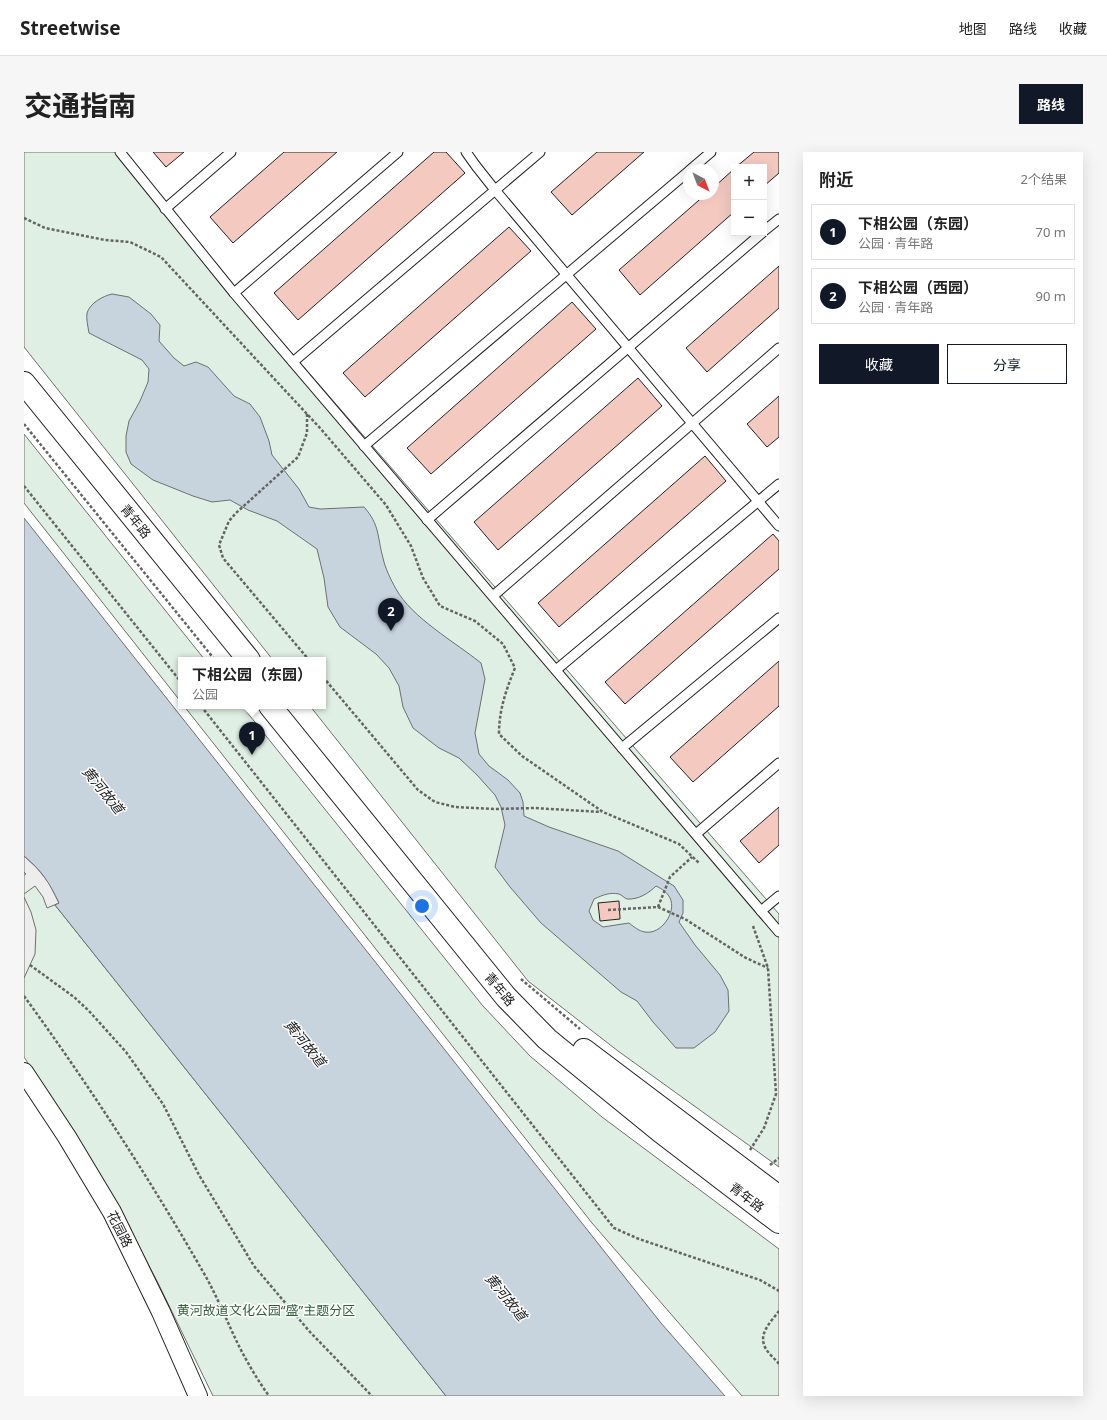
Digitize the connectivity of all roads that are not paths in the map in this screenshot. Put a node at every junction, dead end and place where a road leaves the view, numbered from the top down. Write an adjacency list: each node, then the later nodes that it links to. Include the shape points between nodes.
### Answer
1 (120, 152): 10 (lane)
2 (231, 152): 10 (lane)
3 (398, 152): 15 (lane)
4 (466, 152): 9 (lane)
5 (540, 152): 9 (lane)
6 (711, 152): 7 (lane)
7 (697, 164)
8 (683, 176): 14 (lane)
9 (495, 190): 14 (lane); 18 (lane)
10 (165, 208): 15 (lane)
11 (779, 218): 12 (lane)
12 (767, 228)
13 (758, 236): 16 (lane)
14 (567, 274): 16 (lane); 22 (lane)
15 (234, 293): 18 (lane)
16 (628, 348): 21 (lane); 25 (lane)
17 (779, 348): 21 (lane)
18 (293, 362): 22 (lane)
19 (24, 383): 30 (street, 青年路)
20 (24, 402): 29 (street, 青年路)
21 (692, 423): 24 (lane); 27 (lane)
22 (364, 446): 25 (lane)
23 (779, 484): 24 (lane)
24 (758, 502): 26 (lane); 31 (lane)
25 (428, 520): 27 (lane)
26 (779, 526)
27 (493, 596): 31 (lane)
28 (779, 618): 34 (lane)
29 (231, 657)
30 (247, 657)
31 (556, 670): 34 (lane)
32 (272, 709): 42 (street, 青年路, via 524,1017 547,1039 660,1131)
33 (288, 709): 41 (street, 青年路, via 519,993 546,1020)
34 (622, 748): 36 (lane)
35 (779, 763): 36 (lane)
36 (696, 834): 38 (lane)
37 (779, 896): 38 (lane)
38 (761, 911): 39 (lane)
39 (779, 932)
40 (24, 1072): 43 (street, 花园路, via 112,1212 161,1312)
41 (779, 1197)
42 (779, 1222)
43 (198, 1396)

